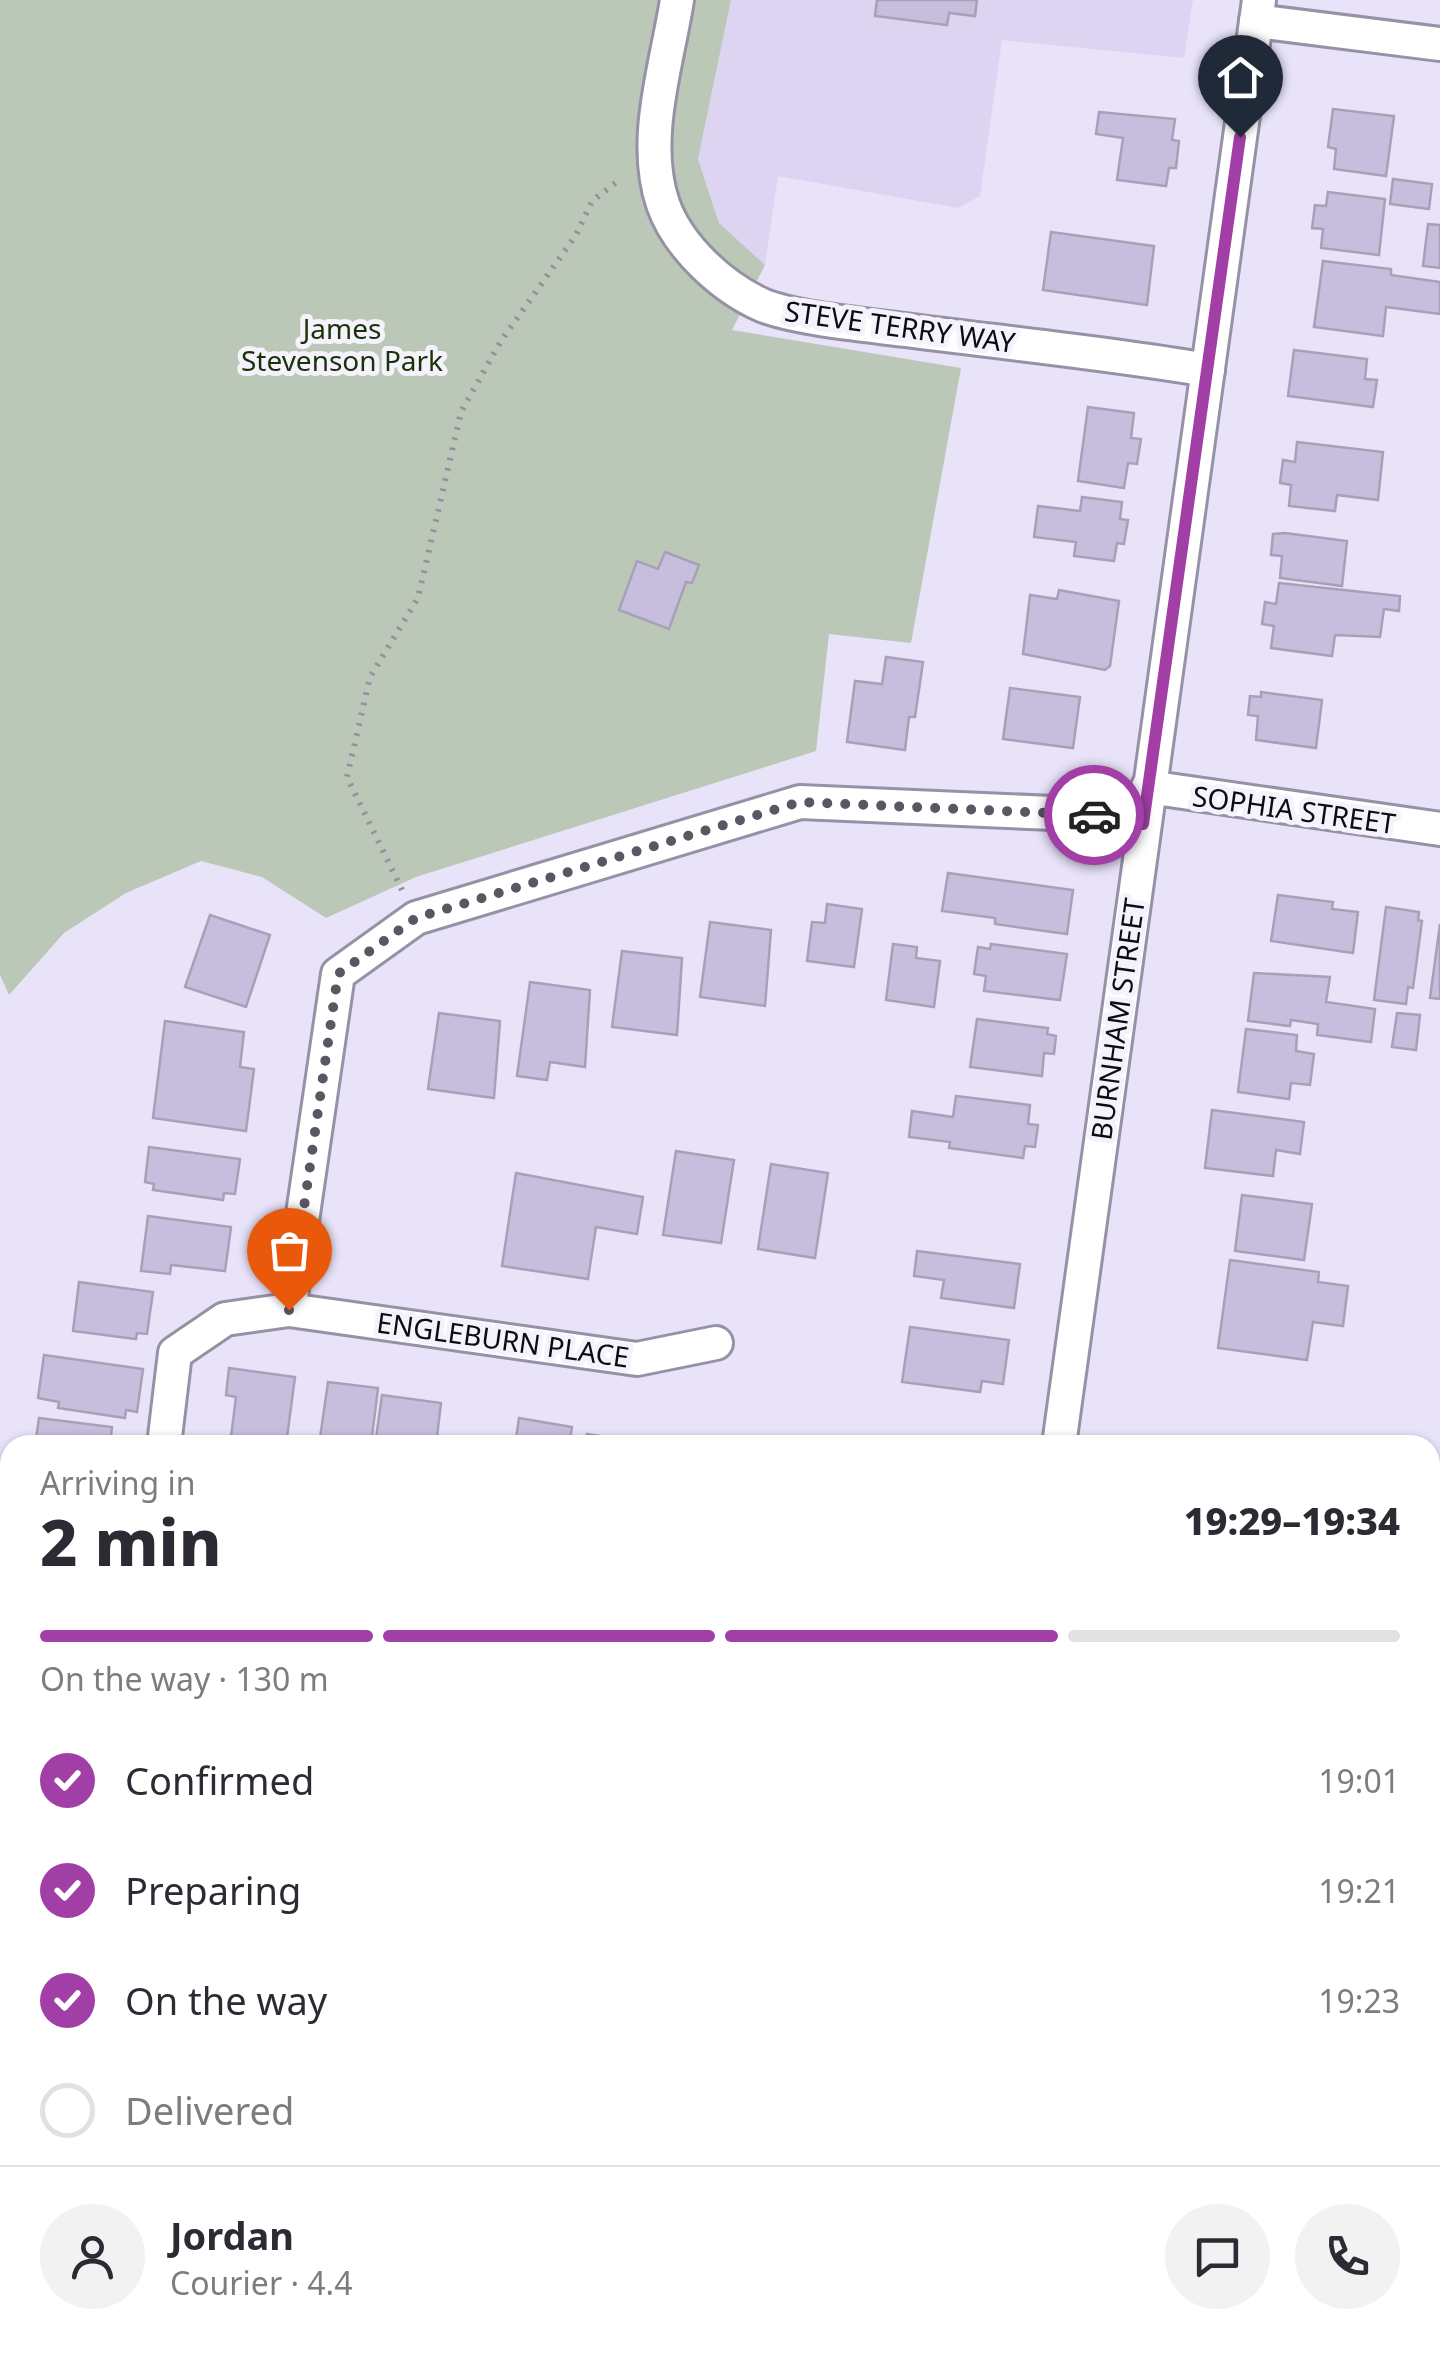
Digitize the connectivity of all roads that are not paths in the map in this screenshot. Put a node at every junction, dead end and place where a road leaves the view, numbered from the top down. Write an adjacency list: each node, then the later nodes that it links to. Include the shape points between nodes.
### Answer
1 (677, 0): 4 (street, STEVE TERRY WAY, via 655,164 664,206 686,243 724,284 766,306)
2 (1258, 10): 3 (street); 4 (street, BURNHAM STREET)
3 (1440, 44)
4 (1208, 370): 5 (street, BURNHAM STREET)
5 (1148, 787): 6 (street, BURNHAM STREET); 7 (street, SOPHIA STREET)
6 (1143, 824): 8 (street, via 1099,815 800,802 416,918 338,974); 11 (street, BURNHAM STREET)
7 (1440, 829)
8 (289, 1310): 9 (street, ENGLEBURN PLACE, via 637,1359); 10 (street, ENGLEBURN PLACE, via 225,1319 176,1352)
9 (716, 1343)
10 (165, 1435)
11 (1061, 1435)

